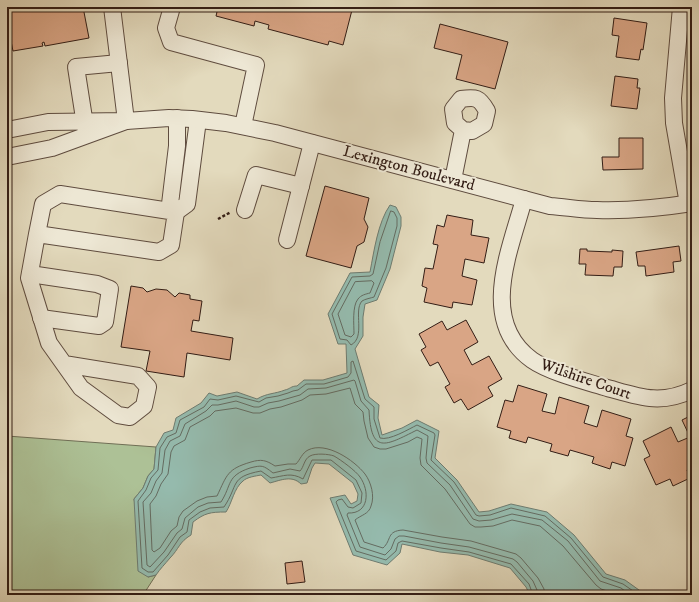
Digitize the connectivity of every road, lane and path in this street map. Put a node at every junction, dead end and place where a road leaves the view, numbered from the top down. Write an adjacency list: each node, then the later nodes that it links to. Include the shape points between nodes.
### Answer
1 (112, 7): 4 (street)
2 (172, 7): 8 (street, via 166,28 170,42 256,65)
3 (681, 7): 17 (street, via 673,98 674,122)
4 (119, 62): 7 (street); 9 (street, via 76,67)
5 (176, 118): 6 (street, Lexington Boulevard); 7 (street, Lexington Boulevard); 19 (street, via 177,146 170,204)
6 (198, 120): 8 (street, Lexington Boulevard); 19 (street, via 187,204)
7 (126, 121): 9 (street, Lexington Boulevard)
8 (243, 126): 12 (street, Lexington Boulevard)
9 (86, 128): 10 (street, Lexington Boulevard, via 48,122); 13 (street, Lexington Boulevard, via 52,148)
10 (7, 130)
11 (463, 130): 14 (street)
12 (312, 143): 14 (street, Lexington Boulevard); 15 (street)
13 (7, 157)
14 (453, 180): 16 (street, Lexington Boulevard)
15 (301, 186): 18 (street, via 256,175); 21 (street)
16 (524, 199): 17 (street, Lexington Boulevard, via 550,206 596,210 634,210); 25 (street, Wilshire Court, via 501,288 503,317 520,350 547,368 646,399 673,397)
17 (690, 204)
18 (245, 210)
19 (176, 212): 20 (street, via 60,194 43,204); 20 (street, via 171,245 159,252)
20 (36, 234): 22 (street)
21 (286, 240)
22 (30, 274): 23 (street); 23 (street, via 97,284 110,289 105,322 99,326)
23 (42, 318): 24 (street, via 49,343)
24 (64, 364): 24 (street, via 81,388 118,415 130,417 144,406 148,387 138,376)
25 (692, 390)

